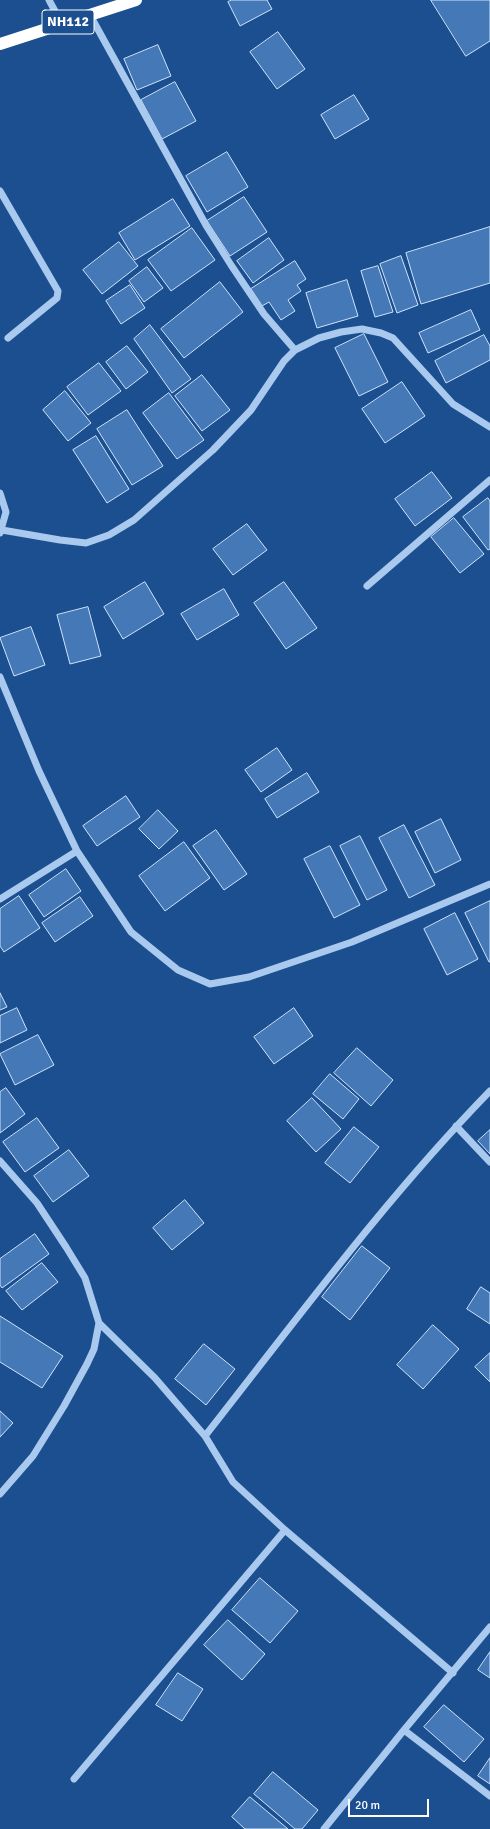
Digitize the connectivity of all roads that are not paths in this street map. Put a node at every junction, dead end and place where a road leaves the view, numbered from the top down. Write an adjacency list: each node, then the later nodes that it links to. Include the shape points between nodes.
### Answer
1 (49, 0): 4 (street)
2 (136, 0): 3 (highway, NH112)
3 (90, 15): 4 (highway, NH112); 8 (street, via 230,265 264,314)
4 (62, 24): 5 (highway, NH112)
5 (0, 44)
6 (0, 191): 7 (street, via 58,291 57,298)
7 (8, 338)
8 (295, 350): 9 (street, via 319,338 341,332 362,329 381,333 393,338 453,404); 12 (street, via 284,361 251,410 213,450 134,520 109,535 86,543)
9 (490, 427)
10 (490, 480): 13 (street)
11 (0, 493): 12 (street, via 6,512)
12 (1, 531)
13 (367, 586)
14 (0, 677): 15 (street)
15 (77, 851): 16 (street, via 131,932 178,970 210,984 249,977 352,942); 17 (street)
16 (490, 884)
17 (0, 899)
18 (490, 1091): 19 (street)
19 (456, 1126): 21 (street); 23 (street, via 381,1210)
20 (0, 1160): 22 (street, via 37,1203 85,1278)
21 (490, 1162)
22 (99, 1323): 23 (street, via 155,1378); 24 (street, via 90,1359 64,1406 33,1456)
23 (205, 1436): 25 (street, via 233,1482)
24 (0, 1494)
25 (285, 1530): 27 (street); 29 (street)
26 (490, 1627): 27 (street)
27 (453, 1673): 28 (street)
28 (404, 1730): 30 (street); 31 (street)
29 (74, 1779)
30 (490, 1796)
31 (324, 1829)

